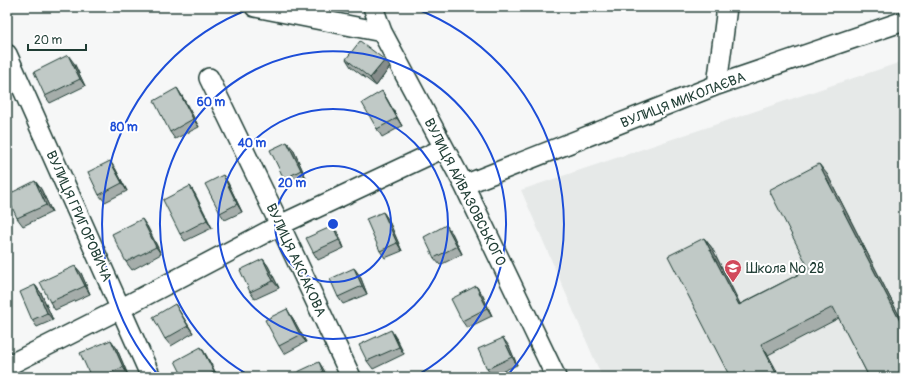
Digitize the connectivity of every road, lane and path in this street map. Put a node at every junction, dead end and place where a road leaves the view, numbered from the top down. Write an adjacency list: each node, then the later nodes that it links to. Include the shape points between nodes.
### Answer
1 (255, 7): 5 (street)
2 (373, 7): 5 (street, ВУЛИЦЯ АЙВАЗОВСЬКОГО)
3 (727, 7): 8 (street)
4 (904, 21): 8 (street, ВУЛИЦЯ МИКОЛАЄВА)
5 (382, 32): 9 (street, ВУЛИЦЯ АЙВАЗОВСЬКОГО)
6 (7, 54): 12 (street, ВУЛИЦЯ ГРИГОРОВИЧА)
7 (209, 78): 11 (street, ВУЛИЦЯ АКСАКОВА)
8 (717, 85): 10 (street, ВУЛИЦЯ МИКОЛАЄВА)
9 (444, 148): 10 (street, ВУЛИЦЯ АЙВАЗОВСЬКОГО); 11 (street)
10 (464, 185): 16 (street, ВУЛИЦЯ АЙВАЗОВСЬКОГО)
11 (280, 224): 12 (street); 15 (street, ВУЛИЦЯ АКСАКОВА)
12 (120, 309): 13 (street); 14 (street, ВУЛИЦЯ ГРИГОРОВИЧА)
13 (7, 366)
14 (151, 377)
15 (351, 377)
16 (556, 377)

